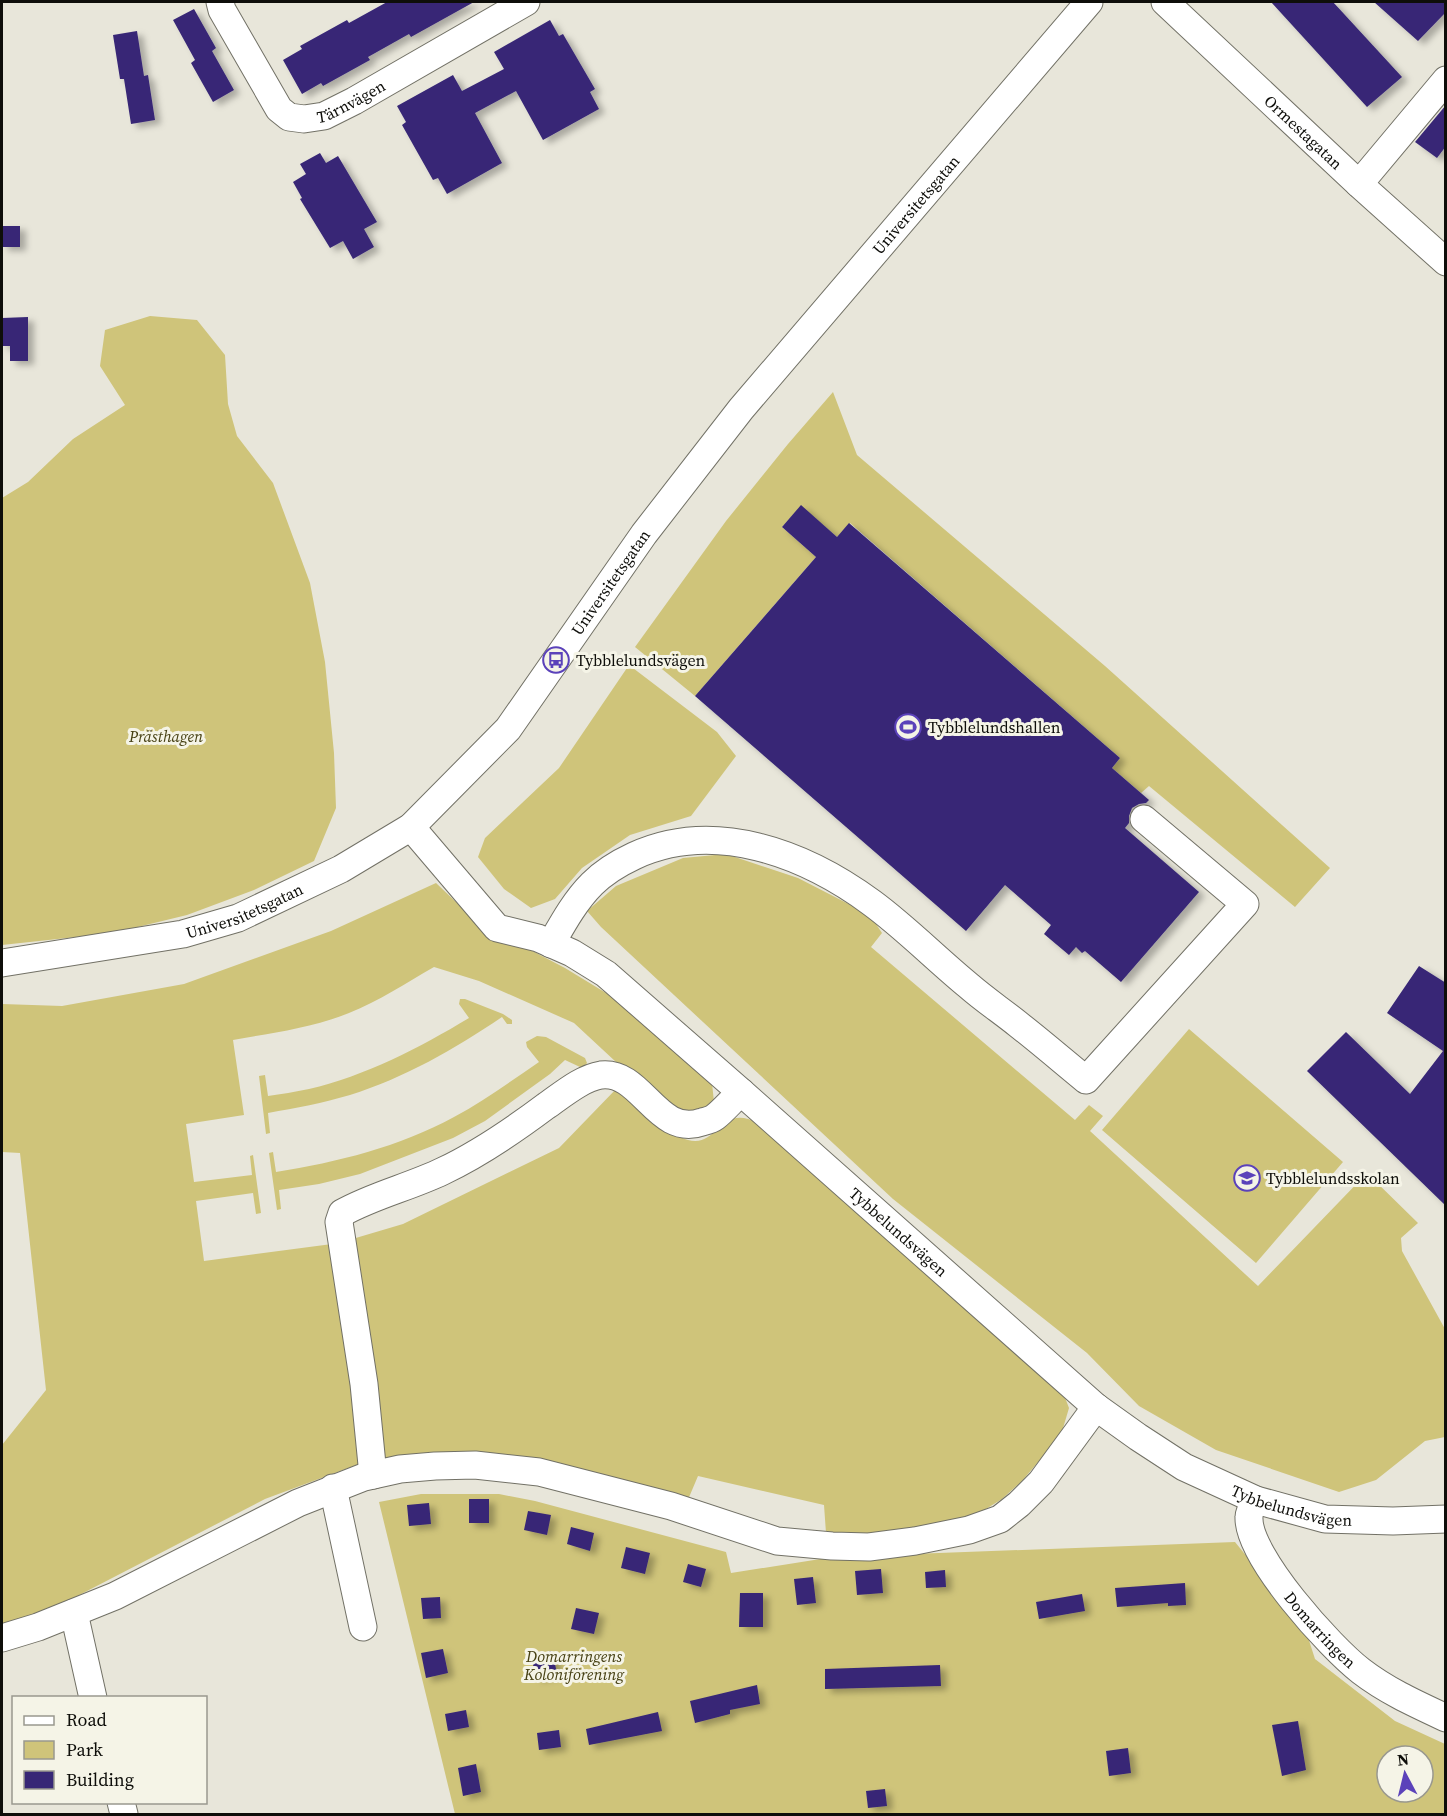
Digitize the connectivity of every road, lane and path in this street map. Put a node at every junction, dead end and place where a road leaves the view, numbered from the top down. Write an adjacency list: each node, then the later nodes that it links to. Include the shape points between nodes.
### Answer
1 (220, 2): 2 (street, Tärnvägen, via 279,109 289,117 304,119 324,116)
2 (526, 2)
3 (1089, 2): 10 (street, Universitetsgatan, via 741,410 644,534 508,729)
4 (1165, 2): 7 (street, Ormestagatan)
5 (1446, 58): 6 (street)
6 (1446, 80): 7 (street)
7 (1359, 184): 8 (street, Ormestagatan)
8 (1446, 262)
9 (1144, 819): 11 (street, via 1245,904 1086,1080 870,902 829,875 764,848 721,840 685,840 648,849 593,883)
10 (411, 827): 11 (street, Tybbelundsvägen, via 497,928); 12 (street, Universitetsgatan, via 341,869 238,918 183,934)
11 (551, 944): 13 (street, Tybbelundsvägen, via 606,974)
12 (2, 963)
13 (741, 1092): 14 (street, Tybbelundsvägen); 15 (street, via 713,1118 695,1125 678,1123 663,1115 625,1080 611,1074 597,1076 443,1172 342,1213 339,1222 364,1383)
14 (1096, 1407): 15 (street, via 1041,1482 1000,1519 969,1530 869,1547 777,1541 671,1506 539,1472 475,1465 400,1469); 17 (street, Tybbelundsvägen, via 1184,1467)
15 (373, 1475): 16 (street)
16 (333, 1488): 19 (street); 20 (street)
17 (1256, 1500): 18 (street, Tybbelundsvägen, via 1325,1519); 23 (street, Domarringen, via 1249,1517 1260,1553 1311,1623 1362,1672 1391,1692)
18 (1446, 1519)
19 (74, 1613): 21 (street); 22 (street)
20 (363, 1627)
21 (2, 1638)
22 (93, 1696)
23 (1446, 1719)

